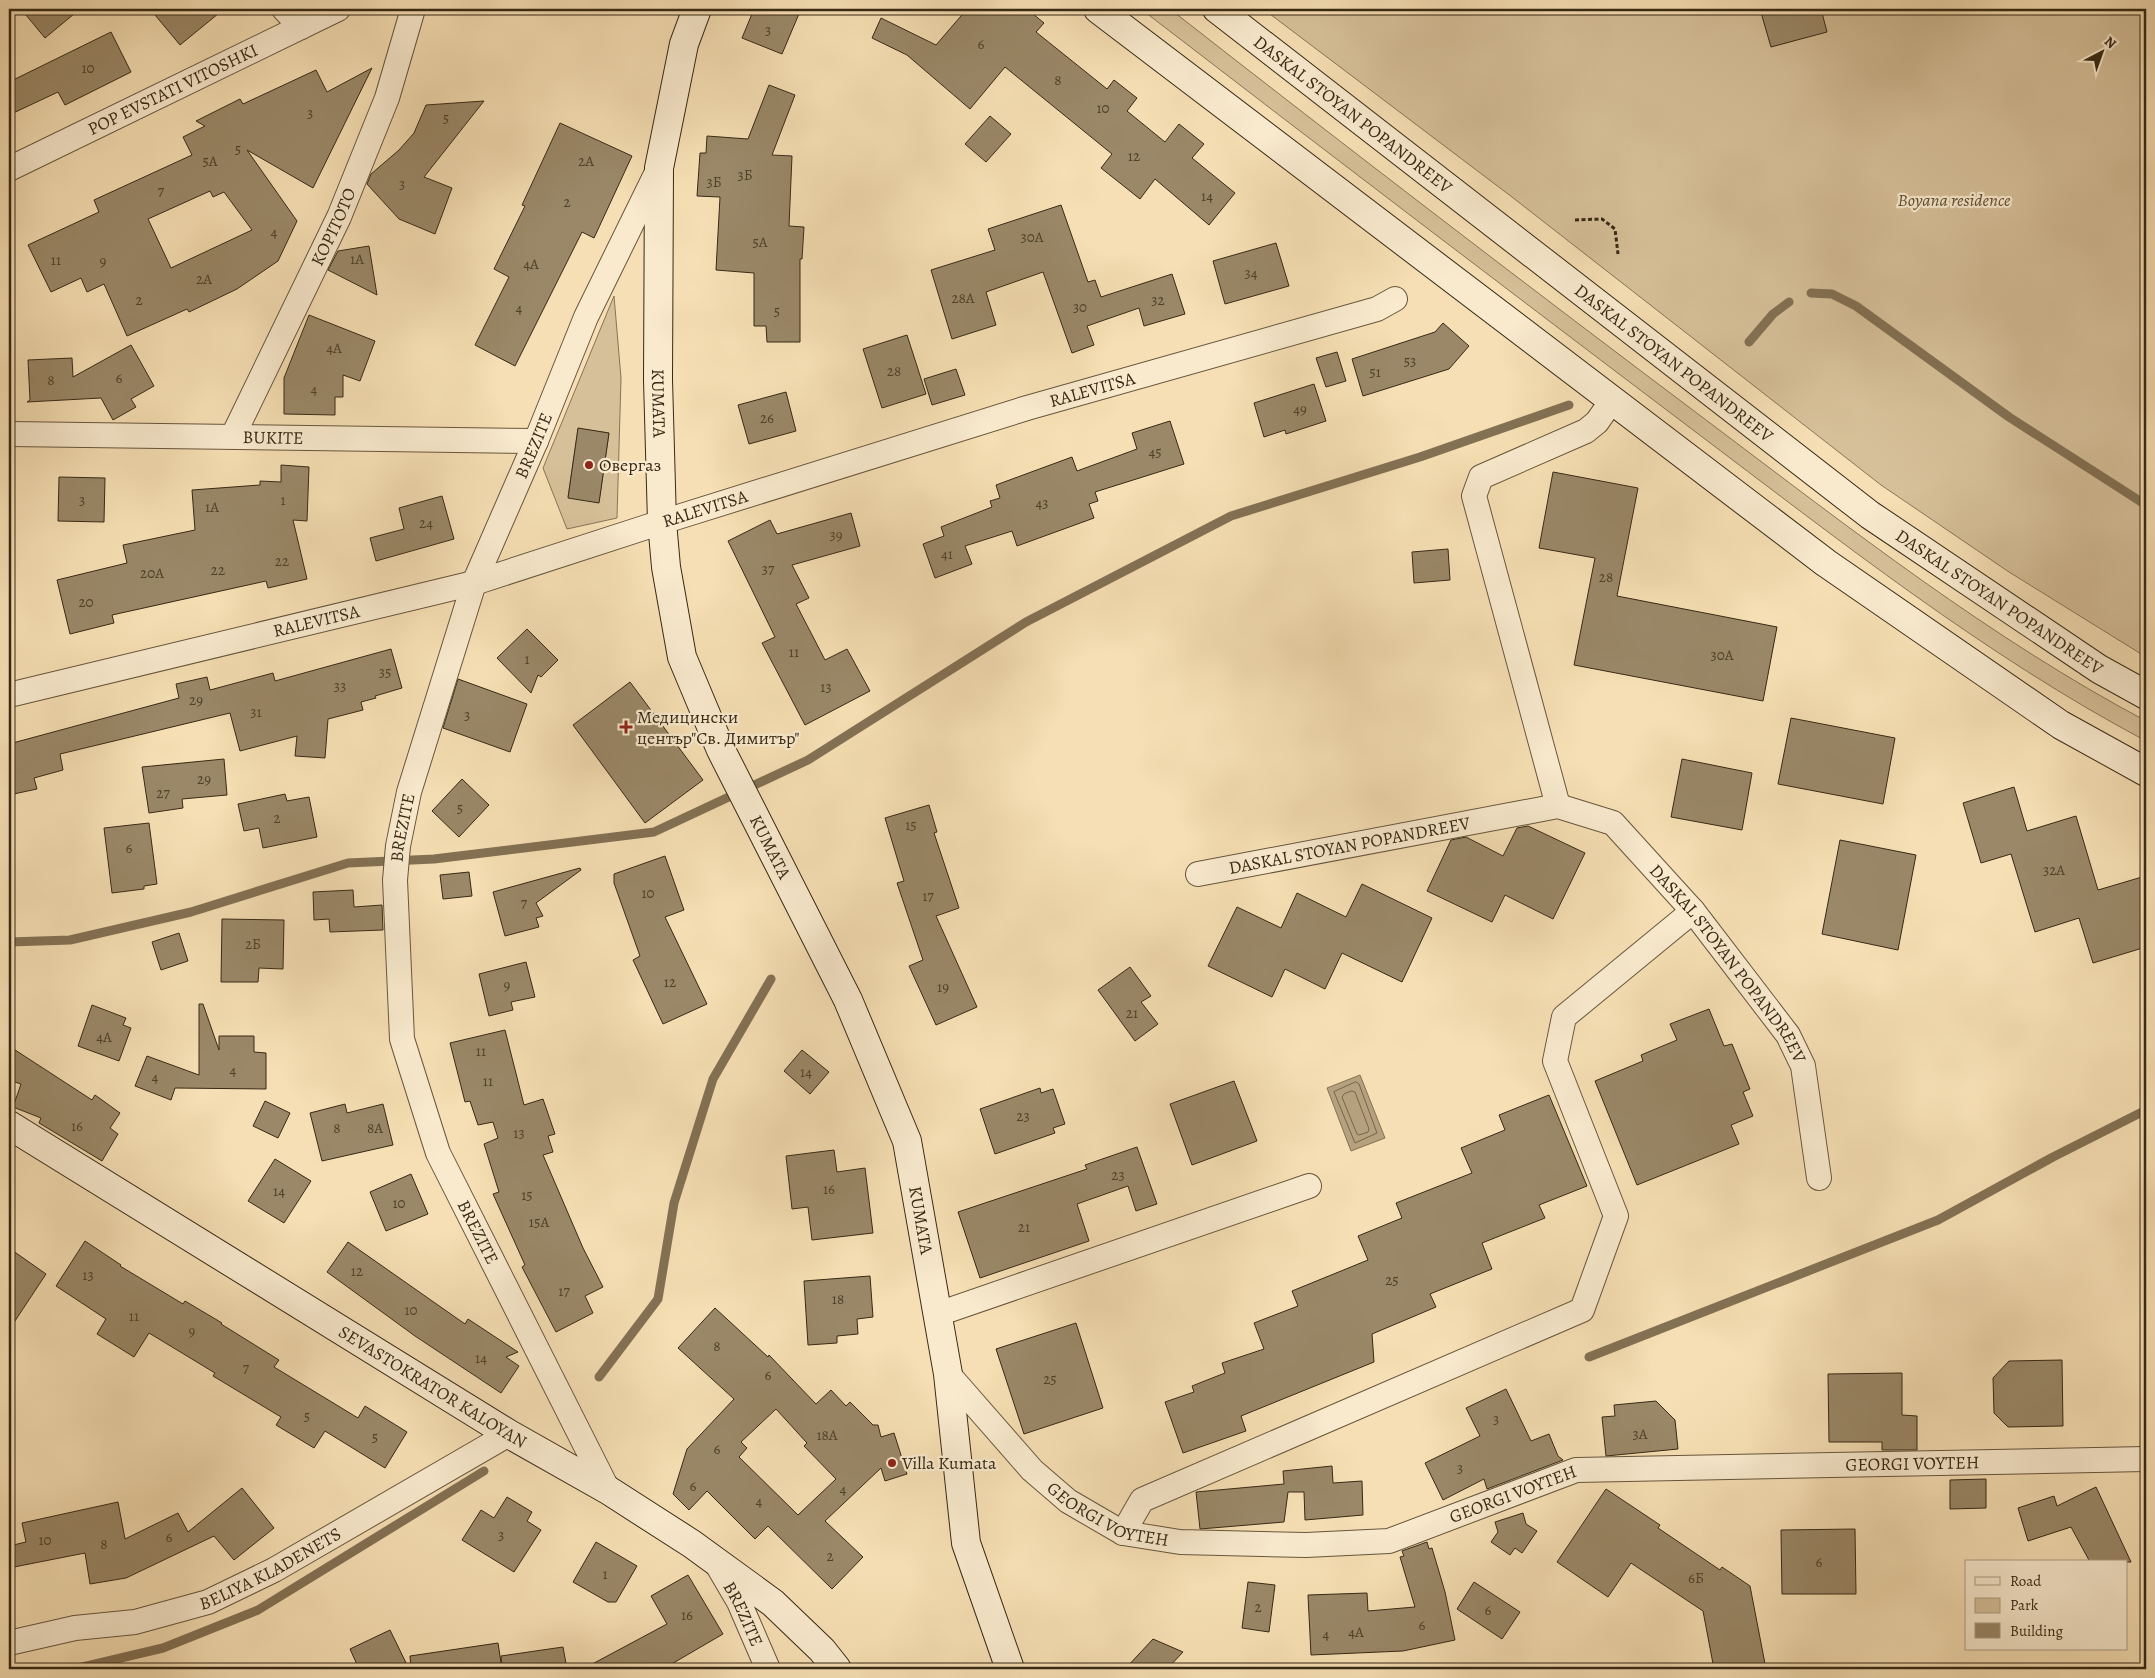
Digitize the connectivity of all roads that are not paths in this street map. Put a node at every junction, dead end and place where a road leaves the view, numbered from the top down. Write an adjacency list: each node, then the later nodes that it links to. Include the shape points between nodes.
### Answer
1 (284, 9): 7 (street)
2 (338, 9): 7 (street, POP EVSTATI VITOSHKI)
3 (413, 9): 13 (street, KOPITOTO, via 386,98 339,218)
4 (697, 9): 8 (main road, KUMATA, via 684,44)
5 (1098, 9): 11 (main road)
6 (1217, 9): 17 (main road, DASKAL STOYAN POPANDREEV, via 1870,514 2100,669)
7 (301, 26): 9 (street, POP EVSTATI VITOSHKI)
8 (659, 168): 14 (street, BREZITE, via 586,317); 15 (main road, KUMATA, via 658,380)
9 (9, 169)
10 (1394, 298): 15 (street, RALEVITSA, via 1377,309 1027,408)
11 (1613, 399): 19 (main road, via 1826,562 2061,725); 20 (street, via 1597,422 1586,431 1481,477 1474,496)
12 (9, 434): 13 (street, BUKITE)
13 (233, 436): 14 (street, BUKITE)
14 (536, 441): 16 (street, BREZITE)
15 (662, 522): 16 (street, RALEVITSA); 26 (main road, KUMATA, via 666,567 682,657 721,750 848,1000 907,1141)
16 (474, 583): 18 (street, RALEVITSA); 30 (street, BREZITE, via 409,792 398,846 395,880 402,1039 438,1153)
17 (2146, 694)
18 (9, 695)
19 (2146, 772)
20 (1558, 806): 21 (street, DASKAL STOYAN POPANDREEV); 22 (street, DASKAL STOYAN POPANDREEV, via 1614,824)
21 (1198, 874)
22 (1686, 916): 24 (street, DASKAL STOYAN POPANDREEV, via 1788,1035 1803,1066); 31 (street, via 1564,1017 1555,1062 1616,1216 1582,1310 1142,1500)
23 (9, 1125): 28 (main road, SEVASTOKRATOR KALOYAN)
24 (1819, 1178)
25 (1309, 1186): 26 (street)
26 (938, 1314): 27 (main road, KUMATA)
27 (948, 1374): 31 (street, GEORGI VOYTEH, via 1032,1470 1068,1501); 36 (main road, KUMATA, via 966,1543)
28 (509, 1434): 30 (main road, SEVASTOKRATOR KALOYAN); 33 (street, BELIYA KLADENETS, via 274,1570 208,1602 135,1622 75,1628)
29 (2146, 1458): 31 (street, GEORGI VOYTEH, via 1576,1470 1389,1541 1306,1545 1180,1542)
30 (608, 1490): 32 (main road, SEVASTOKRATOR KALOYAN)
31 (1123, 1533)
32 (714, 1560): 34 (street, BREZITE, via 739,1602); 35 (main road, SEVASTOKRATOR KALOYAN, via 773,1603)
33 (9, 1643)
34 (768, 1669)
35 (837, 1669)
36 (1010, 1669)

